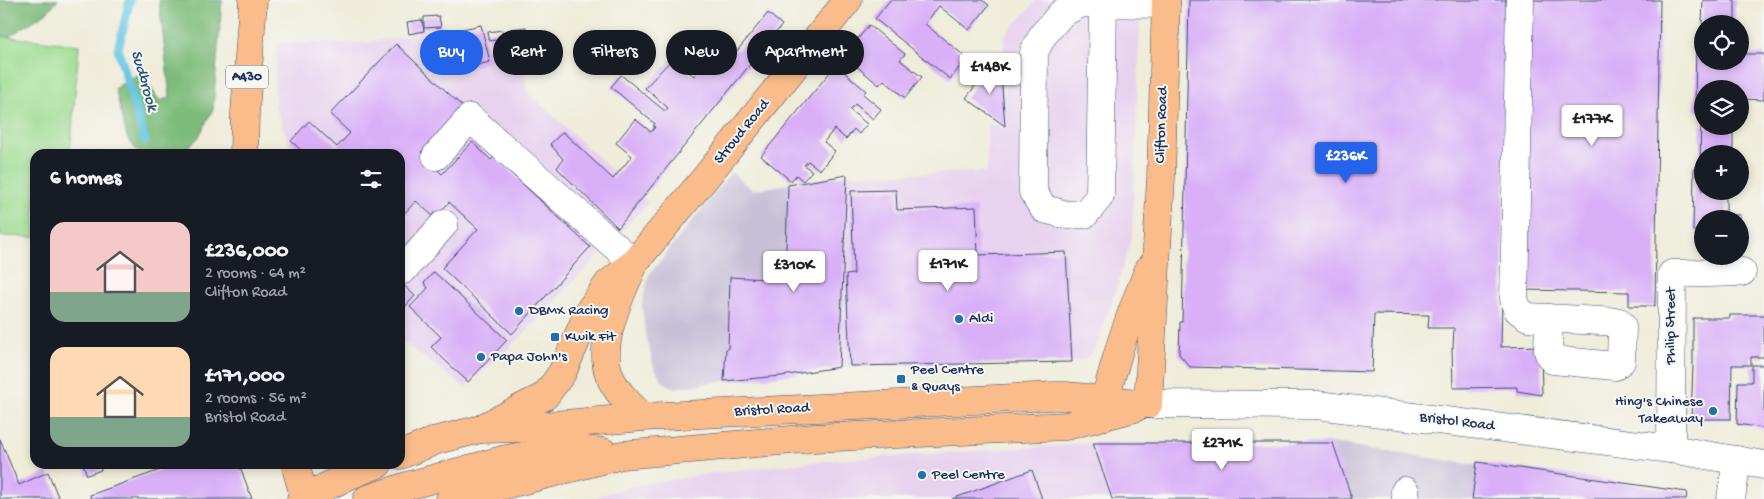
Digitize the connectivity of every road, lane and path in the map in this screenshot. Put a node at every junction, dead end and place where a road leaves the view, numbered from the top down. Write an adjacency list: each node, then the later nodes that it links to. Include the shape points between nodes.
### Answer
1 (253, 0): 6 (main road, A430)
2 (848, 0): 10 (main road, Stroud Road)
3 (1520, 0): 13 (street, via 1514,299 1518,310 1528,316)
4 (1166, 2): 5 (street); 9 (main road, Clifton Road)
5 (1103, 3): 5 (street, via 1100,196 1085,214 1067,215 1044,209 1033,192 1034,52 1043,35 1062,13 1082,3)
6 (244, 149)
7 (436, 156): 10 (street, via 470,118)
8 (444, 224): 11 (street)
9 (1157, 249): 14 (main road, Clifton Road); 15 (main road, Clifton Road, via 1134,304)
10 (634, 264): 16 (main road, Stroud Road, via 613,318 606,360 610,376); 17 (main road, Stroud Road, via 608,284 589,311 562,373 545,396)
11 (405, 268)
12 (1742, 272): 20 (street, Philip Street, via 1672,274)
13 (1550, 318)
14 (1148, 404): 15 (main road, Bristol Road); 20 (street, Bristol Road, via 1316,405)
15 (1105, 408): 16 (main road, Bristol Road, via 1053,396); 22 (main road, Bristol Road, via 1066,426 814,438)
16 (643, 417): 17 (main road, Bristol Road)
17 (481, 429): 18 (main road, Bristol Road)
18 (437, 440): 19 (main road); 21 (main road, Bristol Road)
19 (405, 442)
20 (1671, 449): 23 (street, Bristol Road)
21 (405, 453)
22 (611, 457): 29 (main road, via 567,448 506,459); 30 (main road, Bristol Road); 31 (main road)
23 (1737, 460): 24 (street, Bristol Road); 32 (street)
24 (1764, 465)
25 (296, 469): 28 (main road)
26 (369, 469): 27 (main road)
27 (351, 479): 28 (main road)
28 (305, 499)
29 (367, 499)
30 (450, 499)
31 (499, 499)
32 (1731, 499)

